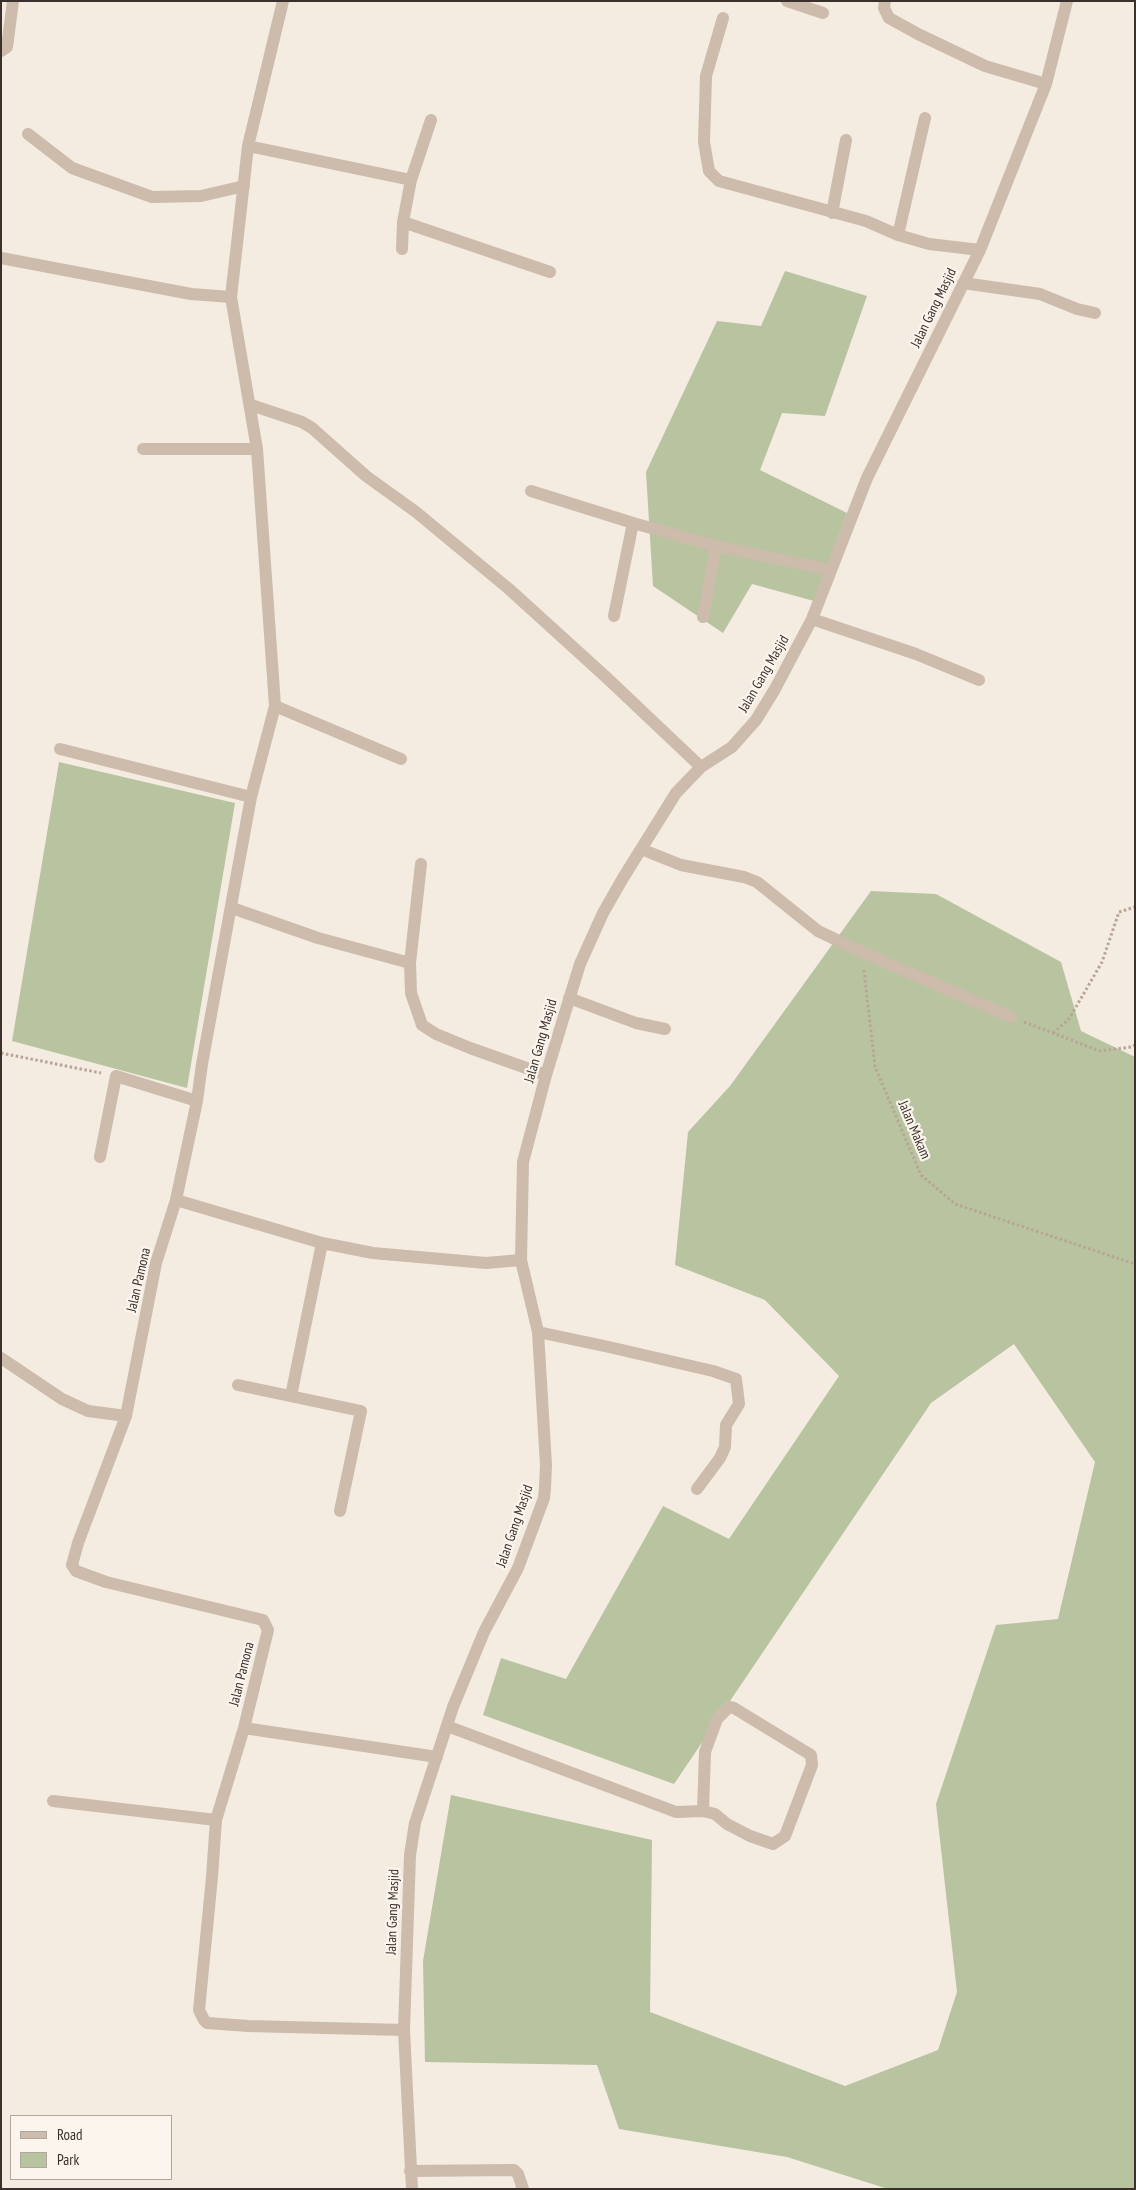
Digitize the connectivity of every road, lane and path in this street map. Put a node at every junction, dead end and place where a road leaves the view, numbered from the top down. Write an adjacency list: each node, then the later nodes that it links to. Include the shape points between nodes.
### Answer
1 (13, 1): 8 (street, via 7,46)
2 (283, 1): 14 (street, Jalan Pamona)
3 (787, 1): 6 (street)
4 (885, 1): 9 (street, via 884,8 889,18 918,34 985,66)
5 (1067, 1): 9 (street, Jalan Gang Masjid)
6 (824, 13)
7 (723, 18): 17 (street, via 706,76 704,142 708,171 719,181)
8 (1, 50)
9 (1046, 84): 21 (street, Jalan Gang Masjid)
10 (925, 118): 19 (street)
11 (431, 120): 15 (street)
12 (28, 134): 16 (street, via 72,168 152,197 201,196)
13 (846, 140): 17 (street)
14 (248, 146): 15 (street); 16 (street, Jalan Pamona)
15 (411, 180): 18 (street)
16 (244, 186): 25 (street, Jalan Pamona)
17 (832, 213): 19 (street, via 866,221)
18 (403, 222): 20 (street); 23 (street)
19 (898, 235): 21 (street, via 929,244)
20 (402, 249)
21 (980, 250): 24 (street, Jalan Gang Masjid)
22 (1, 258): 25 (street, via 191,294)
23 (550, 272)
24 (963, 282): 26 (street, via 1040,294); 33 (street, Jalan Gang Masjid, via 867,478)
25 (231, 296): 27 (street, Jalan Pamona)
26 (1095, 313)
27 (251, 405): 29 (street, Jalan Pamona); 41 (street, via 312,428 366,476 416,512 516,596)
28 (143, 449): 29 (street)
29 (257, 449): 38 (street, Jalan Pamona)
30 (531, 491): 31 (street)
31 (633, 523): 32 (street); 34 (street)
32 (716, 546): 33 (street); 35 (street)
33 (831, 570): 36 (street, Jalan Gang Masjid)
34 (614, 616)
35 (703, 617)
36 (812, 618): 37 (street); 41 (street, Jalan Gang Masjid, via 756,720 732,747)
37 (979, 680)
38 (275, 706): 40 (street); 42 (street, Jalan Pamona)
39 (60, 749): 42 (street)
40 (401, 759)
41 (701, 767): 43 (street, Jalan Gang Masjid, via 676,793)
42 (251, 797): 45 (street, Jalan Pamona)
43 (641, 849): 47 (street, via 681,865 757,882 818,931); 49 (street, Jalan Gang Masjid, via 603,912)
44 (421, 864): 48 (street)
45 (232, 908): 48 (street, via 318,938); 57 (street, Jalan Pamona)
46 (1135, 908): 52 (path, via 1119,912 1102,962 1069,1019)
47 (862, 952): 50 (street); 62 (path, Jalan Makam, via 875,1067 921,1175 955,1204)
48 (410, 963): 55 (street, via 411,992 422,1025 470,1048)
49 (569, 998): 51 (street, via 636,1023); 55 (street, Jalan Gang Masjid)
50 (1011, 1017): 52 (path)
51 (665, 1029)
52 (1053, 1033): 53 (path, via 1100,1050)
53 (1135, 1045)
54 (1, 1053): 56 (path)
55 (546, 1075): 61 (street, Jalan Gang Masjid, via 523,1162)
56 (116, 1076): 57 (street); 58 (street)
57 (198, 1101): 59 (street, Jalan Pamona)
58 (100, 1157)
59 (176, 1200): 60 (street); 67 (street, Jalan Pamona, via 156,1263)
60 (322, 1243): 61 (street, via 373,1253 432,1259); 66 (street)
61 (521, 1260): 63 (street, Jalan Gang Masjid)
62 (1135, 1264)
63 (538, 1332): 68 (street, via 736,1379 740,1404 726,1426 725,1447); 70 (street, Jalan Gang Masjid, via 546,1465 544,1498 518,1568 484,1632)
64 (1, 1358): 67 (street, via 62,1399 88,1411)
65 (238, 1385): 66 (street)
66 (291, 1396): 69 (street, via 362,1411)
67 (126, 1416): 71 (street, Jalan Pamona, via 72,1565 76,1571 106,1582 263,1620 268,1630)
68 (697, 1488)
69 (340, 1511)
70 (447, 1726): 72 (street, Jalan Gang Masjid); 74 (street, via 676,1812)
71 (244, 1728): 72 (street); 75 (street, Jalan Pamona)
72 (437, 1757): 76 (street, Jalan Gang Masjid, via 416,1823 410,1855)
73 (53, 1801): 75 (street)
74 (702, 1811): 74 (street, via 705,1752 717,1719 729,1707 811,1755 812,1765 792,1818 785,1836 778,1842 767,1843 727,1824 715,1814)
75 (216, 1820): 76 (street, Jalan Pamona, via 199,2010 204,2020 207,2023 248,2026)
76 (404, 2030): 77 (street, Jalan Gang Masjid)
77 (410, 2171): 78 (street, Jalan Gang Masjid); 79 (street, via 514,2170)
78 (412, 2189)
79 (523, 2189)

